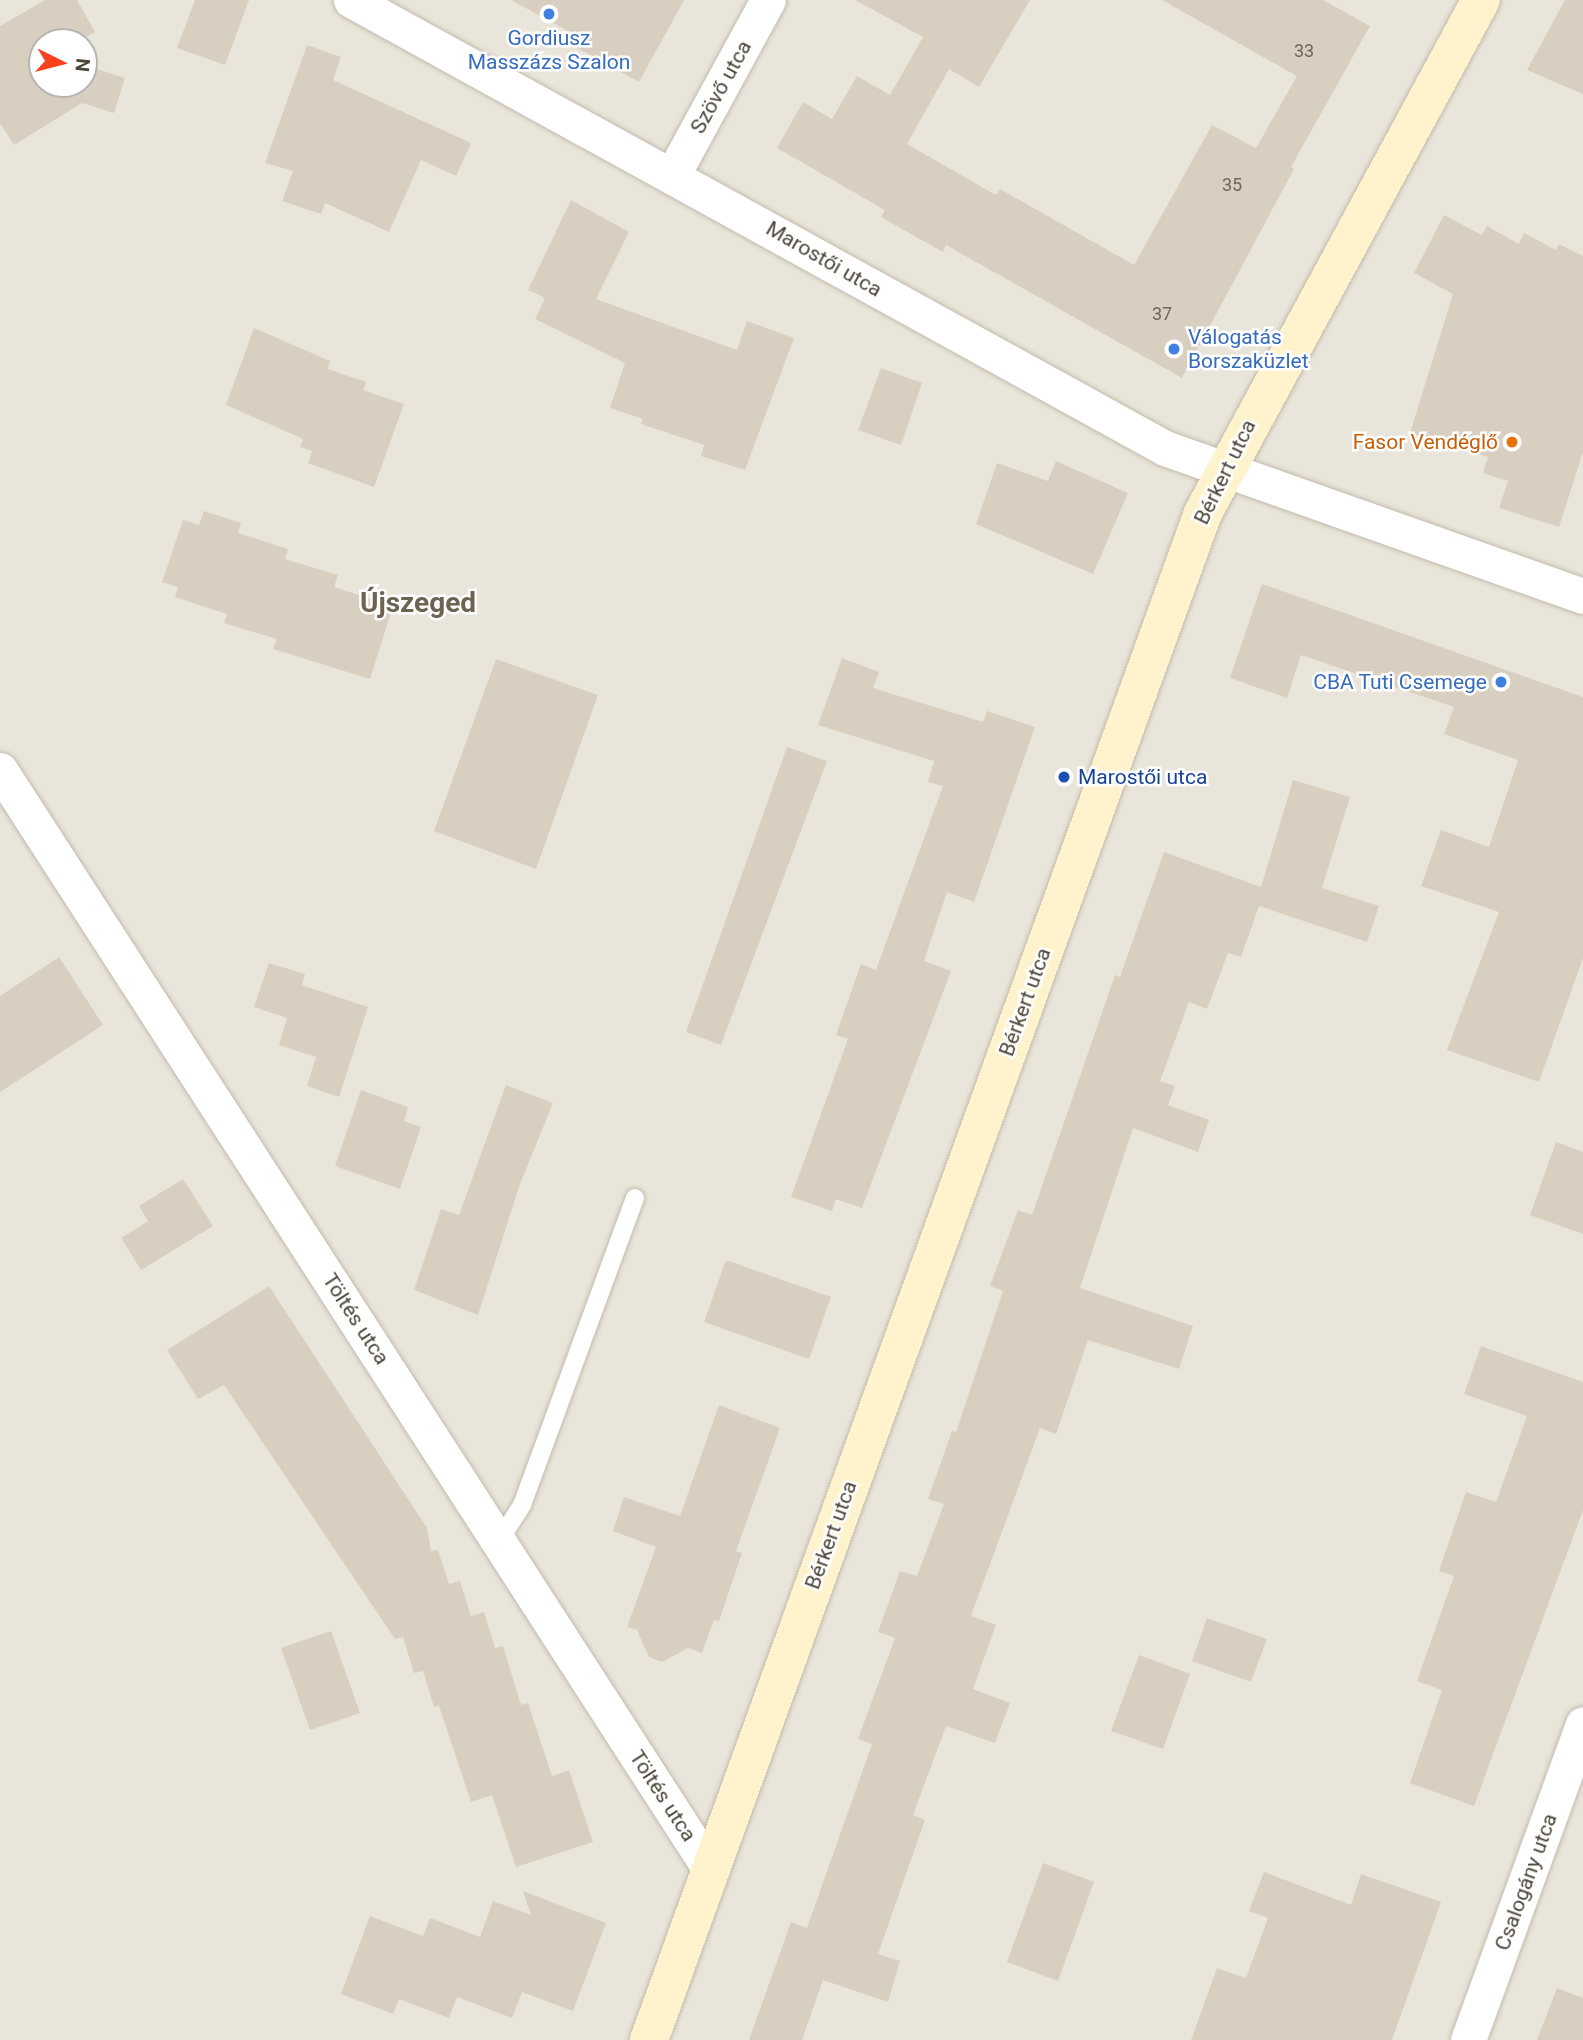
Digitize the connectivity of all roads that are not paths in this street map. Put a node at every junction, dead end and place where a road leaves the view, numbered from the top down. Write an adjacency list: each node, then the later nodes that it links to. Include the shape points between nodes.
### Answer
1 (351, 0): 4 (street, Marostői utca)
2 (768, 0): 4 (street, Szövő utca)
3 (1481, 0): 5 (street, Bérkert utca)
4 (673, 174): 5 (street, Marostői utca, via 1090,410 1165,448)
5 (1225, 469): 6 (street, Marostői utca); 11 (street, Bérkert utca, via 1203,513 1158,632)
6 (1583, 596)
7 (0, 769): 9 (street, Töltés utca)
8 (635, 1198): 9 (lane, via 522,1505)
9 (499, 1541): 11 (street, Töltés utca)
10 (1583, 1724): 13 (street, Csalogány utca)
11 (710, 1869): 12 (street, Bérkert utca)
12 (649, 2040)
13 (1468, 2040)

